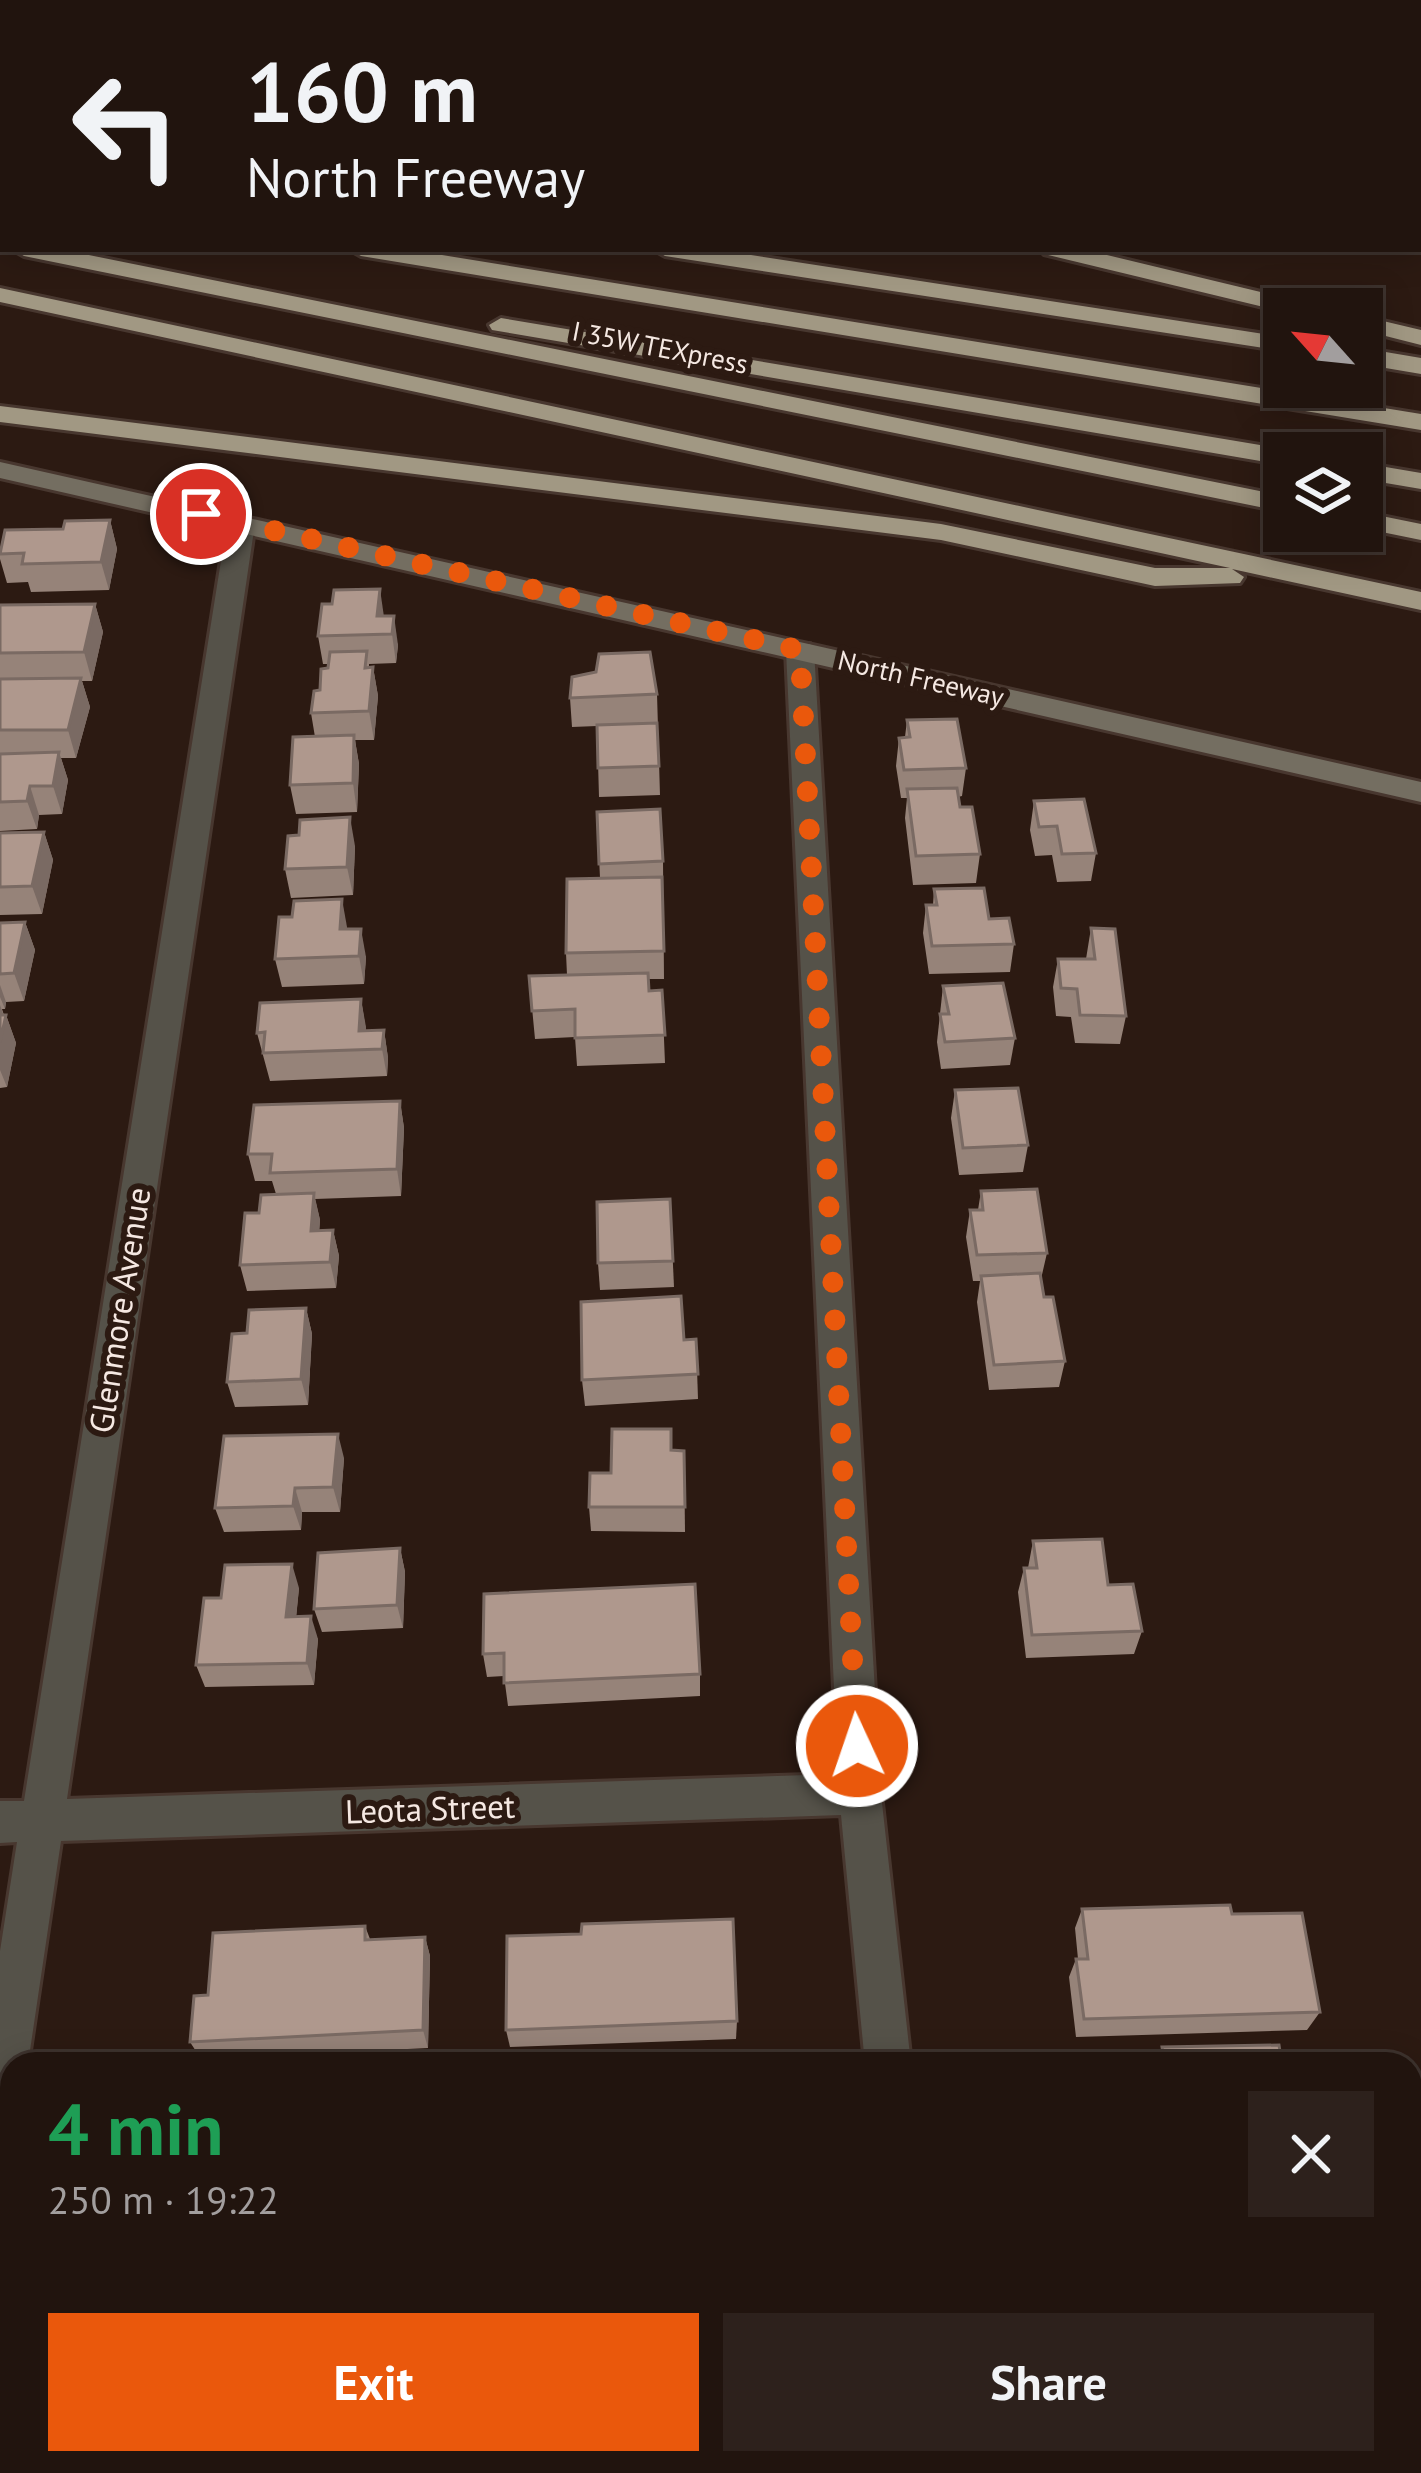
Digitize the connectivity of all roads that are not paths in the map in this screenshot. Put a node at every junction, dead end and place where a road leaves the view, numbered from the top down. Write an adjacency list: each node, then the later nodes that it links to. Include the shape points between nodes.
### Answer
1 (39, 252): 9 (highway, I 35W TEXpress)
2 (379, 252): 7 (highway, I 35W TEXpress)
3 (685, 252): 11 (highway)
4 (1064, 252): 6 (highway)
5 (0, 295): 25 (highway)
6 (1263, 300)
7 (796, 322): 15 (highway, I 35W TEXpress); 16 (highway, via 862,352)
8 (1383, 328): 10 (highway)
9 (457, 337): 17 (highway, via 508,322); 21 (highway, I 35W TEXpress)
10 (1421, 338)
11 (1263, 341)
12 (1383, 360): 13 (highway)
13 (1421, 366)
14 (0, 414): 25 (highway, via 941,532 1155,577)
15 (1421, 422)
16 (1421, 445)
17 (1263, 453)
18 (0, 470): 22 (main road, North Freeway)
19 (1383, 475): 20 (highway)
20 (1421, 481)
21 (1263, 500)
22 (241, 523): 27 (main road, North Freeway); 30 (street, Glenmore Avenue)
23 (1383, 524): 24 (highway)
24 (1421, 532)
25 (1306, 578): 26 (highway)
26 (1421, 601)
27 (800, 650): 28 (main road, North Freeway); 29 (street)
28 (1421, 793)
29 (860, 1794): 30 (street, Leota Street); 32 (street)
30 (20, 1821): 31 (street, Glenmore Avenue)
31 (3, 2052)
32 (887, 2052)

